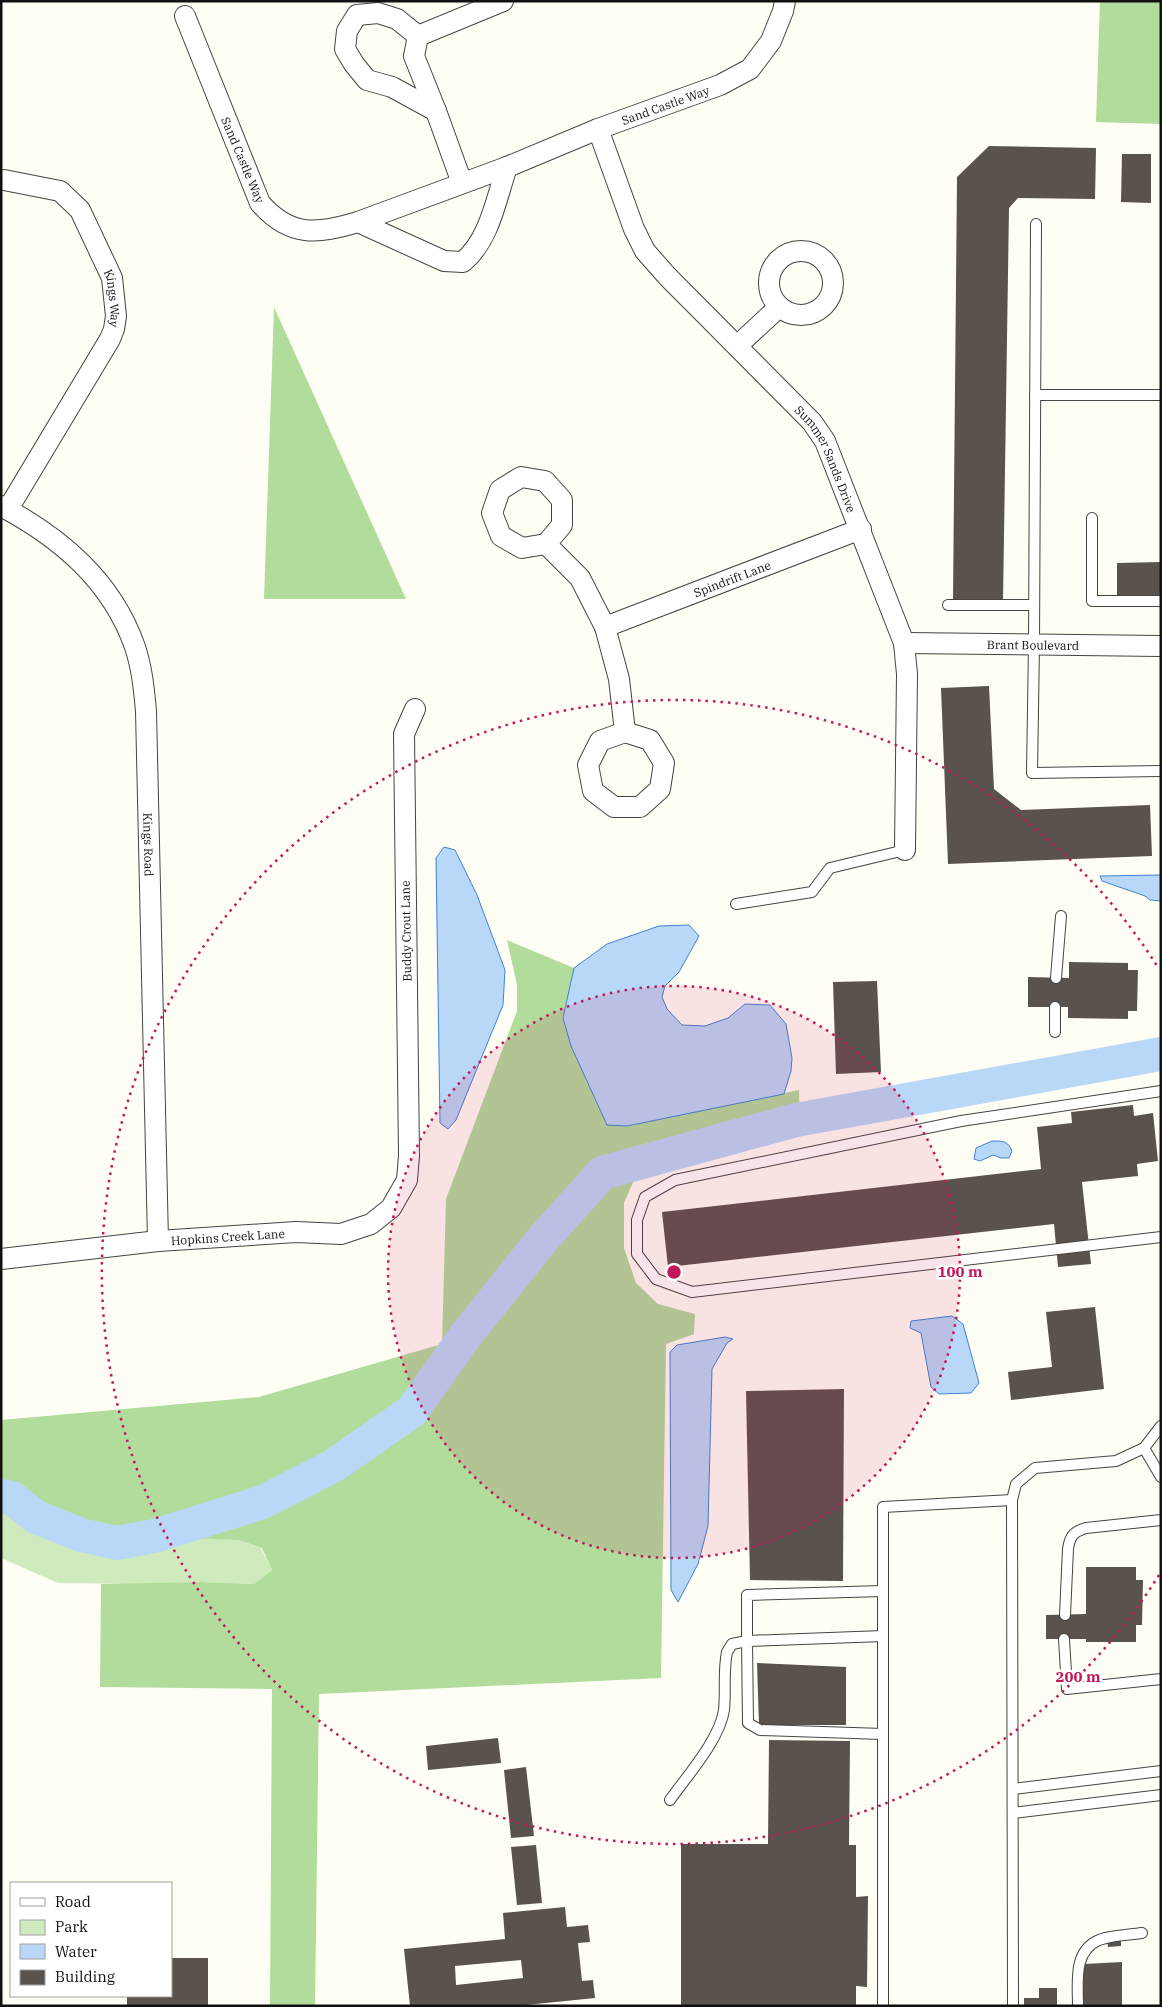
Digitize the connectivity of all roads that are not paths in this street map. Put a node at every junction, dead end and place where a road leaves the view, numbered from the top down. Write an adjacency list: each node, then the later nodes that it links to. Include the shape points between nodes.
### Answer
1 (504, 1): 4 (street)
2 (785, 1): 6 (street, Sand Castle Way, via 771,41 750,69 720,85)
3 (182, 8): 10 (street, Sand Castle Way, via 260,203 271,216 306,232)
4 (418, 36): 5 (street, via 414,56); 5 (street, via 397,19 378,12 357,16 347,31 345,49 367,80 392,87)
5 (436, 111): 9 (street)
6 (598, 129): 7 (street, Sand Castle Way); 13 (street, Summer Sands Drive, via 645,251)
7 (506, 167): 9 (street, Sand Castle Way); 10 (street, via 487,229 474,252 463,262 444,261)
8 (4, 180): 16 (street, Kings Way, via 60,191 80,210 112,278 116,316 110,339)
9 (462, 184): 10 (street, Sand Castle Way)
10 (358, 222)
11 (1036, 224): 14 (lane)
12 (778, 308): 13 (street)
13 (737, 346): 18 (street, Summer Sands Drive, via 816,428)
14 (1035, 394): 15 (lane); 22 (lane)
15 (1161, 395)
16 (4, 507): 39 (street, Kings Road, via 56,539 108,594 123,619 142,673 146,711)
17 (1092, 518): 20 (lane, via 1092,601)
18 (861, 529): 23 (street, Spindrift Lane); 24 (street, Summer Sands Drive)
19 (546, 544): 23 (street, via 580,578)
20 (1161, 602)
21 (948, 605): 22 (lane)
22 (1034, 605): 25 (lane)
23 (605, 627): 28 (street, via 619,679)
24 (904, 643): 25 (street, Brant Boulevard); 30 (street, Summer Sands Drive, via 907,674)
25 (1034, 644): 26 (street, Brant Boulevard); 29 (lane, via 1032,773)
26 (1161, 646)
27 (415, 709): 37 (street, Buddy Crout Lane, via 404,734)
28 (625, 732)
29 (1161, 771)
30 (904, 850): 31 (lane, via 830,868 812,892)
31 (736, 904)
32 (1061, 916): 33 (lane)
33 (1056, 978)
34 (1055, 1007): 35 (lane)
35 (1054, 1032)
36 (1161, 1091): 38 (lane, via 961,1121 675,1180 644,1197 637,1220 637,1254 656,1279 692,1292)
37 (409, 1156): 39 (street, Hopkins Creek Lane, via 407,1180 391,1208 371,1224 340,1234 296,1232)
38 (1161, 1237)
39 (158, 1241): 40 (street, Hopkins Creek Lane)
40 (1, 1259)
41 (1161, 1426): 42 (lane)
42 (1144, 1448): 43 (lane); 44 (lane, via 1116,1462 1036,1468 1016,1484)
43 (1161, 1478)
44 (1012, 1500): 46 (lane, via 883,1507); 54 (lane)
45 (1161, 1520): 47 (lane, via 1075,1531 1068,1549)
46 (883, 1590): 48 (lane); 50 (lane, via 747,1595)
47 (1065, 1615)
48 (883, 1636): 50 (lane); 52 (lane)
49 (1064, 1639): 51 (lane, via 1067,1689)
50 (747, 1641): 52 (lane, via 748,1723 752,1727 760,1730); 56 (lane, via 729,1647 721,1722 706,1751)
51 (1161, 1679)
52 (883, 1734): 59 (lane)
53 (1161, 1771): 54 (lane)
54 (1013, 1789): 57 (lane)
55 (1161, 1795): 57 (lane)
56 (670, 1800)
57 (1013, 1812): 60 (lane)
58 (1142, 1932): 61 (lane, via 1099,1940 1083,1953 1078,1968)
59 (883, 2006)
60 (1013, 2006)
61 (1078, 2006)

